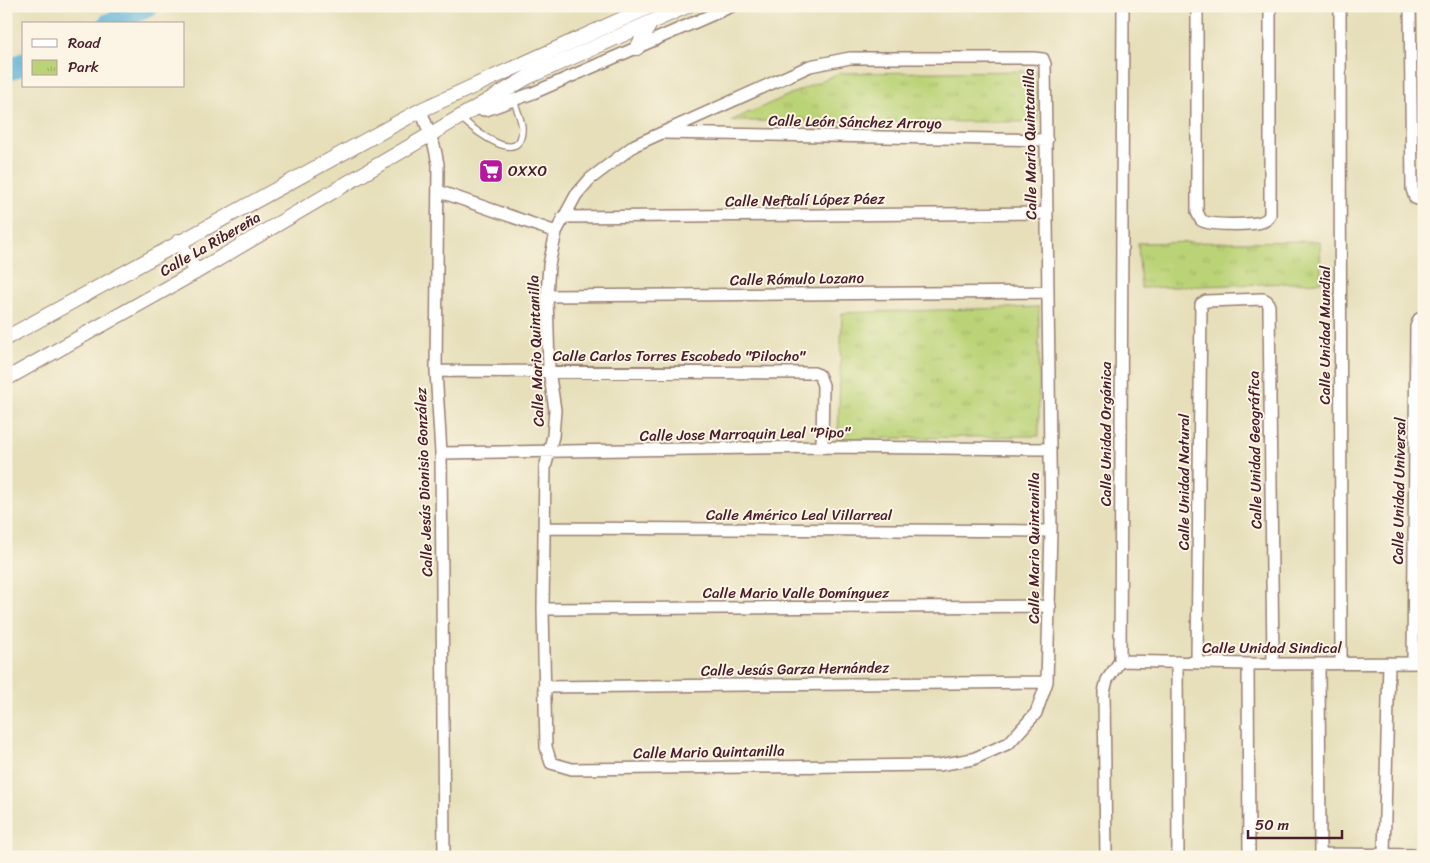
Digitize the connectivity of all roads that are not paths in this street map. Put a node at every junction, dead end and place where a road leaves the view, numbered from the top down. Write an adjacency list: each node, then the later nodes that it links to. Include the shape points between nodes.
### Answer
1 (651, 6): 12 (street, Calle La Ribereña)
2 (687, 6): 9 (street, Calle La Ribereña)
3 (732, 6): 10 (street)
4 (1123, 6): 40 (street, Calle Unidad Orgánica)
5 (1197, 6): 6 (street, via 1198,212 1205,223 1258,223 1270,215)
6 (1270, 6)
7 (1340, 6): 48 (street, Calle Unidad Mundial)
8 (1410, 6): 18 (street, via 1412,189 1415,198)
9 (651, 22): 10 (street); 11 (street, Calle La Ribereña)
10 (638, 48): 11 (street)
11 (511, 94): 13 (street, Calle La Ribereña); 13 (lane, via 522,125 520,138 513,145 502,146 481,136)
12 (421, 110): 15 (street, Calle Jesús Dionisio González); 22 (street, Calle La Ribereña)
13 (461, 118): 15 (street, Calle La Ribereña)
14 (663, 133): 16 (street, Calle León Sánchez Arroyo); 16 (street, Calle Mario Quintanilla, via 810,66 842,60 1033,58 1043,59 1046,69); 20 (street, Calle Mario Quintanilla, via 610,161 576,194)
15 (429, 134): 17 (street, Calle Jesús Dionisio González, via 438,164); 23 (street, Calle La Ribereña)
16 (1047, 140): 19 (street, Calle Mario Quintanilla)
17 (438, 191): 21 (street); 30 (street, Calle Jesús Dionisio González)
18 (1424, 202)
19 (1047, 213): 20 (street, Calle Neftalí López Páez); 24 (street, Calle Mario Quintanilla)
20 (563, 218): 21 (street, Calle Mario Quintanilla)
21 (556, 232): 25 (street, Calle Mario Quintanilla, via 548,265)
22 (179, 242): 23 (street); 28 (street, Calle La Ribereña)
23 (196, 272): 31 (street, Calle La Ribereña)
24 (1047, 292): 25 (street, Calle Rómulo Lozano); 33 (street, Calle Mario Quintanilla)
25 (547, 296): 29 (street, Calle Mario Quintanilla)
26 (1202, 302): 42 (street, Calle Unidad Natural); 46 (street, Calle Unidad Geográfica, via 1263,300 1268,303)
27 (1421, 318): 44 (street, Calle Unidad Universal, via 1416,327)
28 (6, 338)
29 (549, 370): 30 (street, Calle Carlos Torres Escobedo "Pilocho"); 32 (street, Calle Carlos Torres Escobedo "Pilocho", via 814,372 823,385); 35 (street, Calle Mario Quintanilla, via 555,410)
30 (436, 371): 34 (street, Calle Jesús Dionisio González)
31 (6, 379)
32 (822, 446): 33 (street, Calle Jose Marroquin Leal "Pipo"); 35 (street, Calle Jose Marroquin Leal "Pipo")
33 (1049, 449): 37 (street, Calle Mario Quintanilla)
34 (441, 453): 35 (street, Calle Jose Marroquin Leal "Pipo"); 54 (street, Calle Jesús Dionisio González)
35 (548, 453): 36 (street, Calle Mario Quintanilla)
36 (546, 528): 37 (street, Calle Américo Leal Villarreal); 39 (street, Calle Mario Quintanilla)
37 (1052, 530): 38 (street, Calle Mario Quintanilla)
38 (1050, 606): 39 (street, Calle Mario Valle Domínguez); 49 (street, Calle Mario Quintanilla)
39 (543, 609): 50 (street, Calle Mario Quintanilla)
40 (1120, 661): 41 (street, Calle Unidad Sindical); 55 (street, via 1107,680 1104,692)
41 (1177, 662): 42 (street, Calle Unidad Sindical); 56 (street)
42 (1197, 662): 45 (street, Calle Unidad Sindical)
43 (1389, 663): 44 (street, Calle Unidad Sindical); 48 (street, Calle Unidad Sindical); 51 (street)
44 (1418, 663)
45 (1248, 664): 46 (street, Calle Unidad Sindical); 57 (street)
46 (1273, 664): 47 (street, Calle Unidad Sindical)
47 (1319, 664): 48 (street, Calle Unidad Sindical); 53 (street)
48 (1341, 664)
49 (1046, 682): 50 (street, Calle Jesús Garza Hernández); 50 (street, Calle Mario Quintanilla, via 1036,713 1009,742 974,759 939,765 572,769 559,767 548,758)
50 (544, 687)
51 (1384, 854): 52 (street); 53 (street)
52 (1424, 854)
53 (1320, 856)
54 (444, 857)
55 (1106, 857)
56 (1178, 857)
57 (1249, 857)

